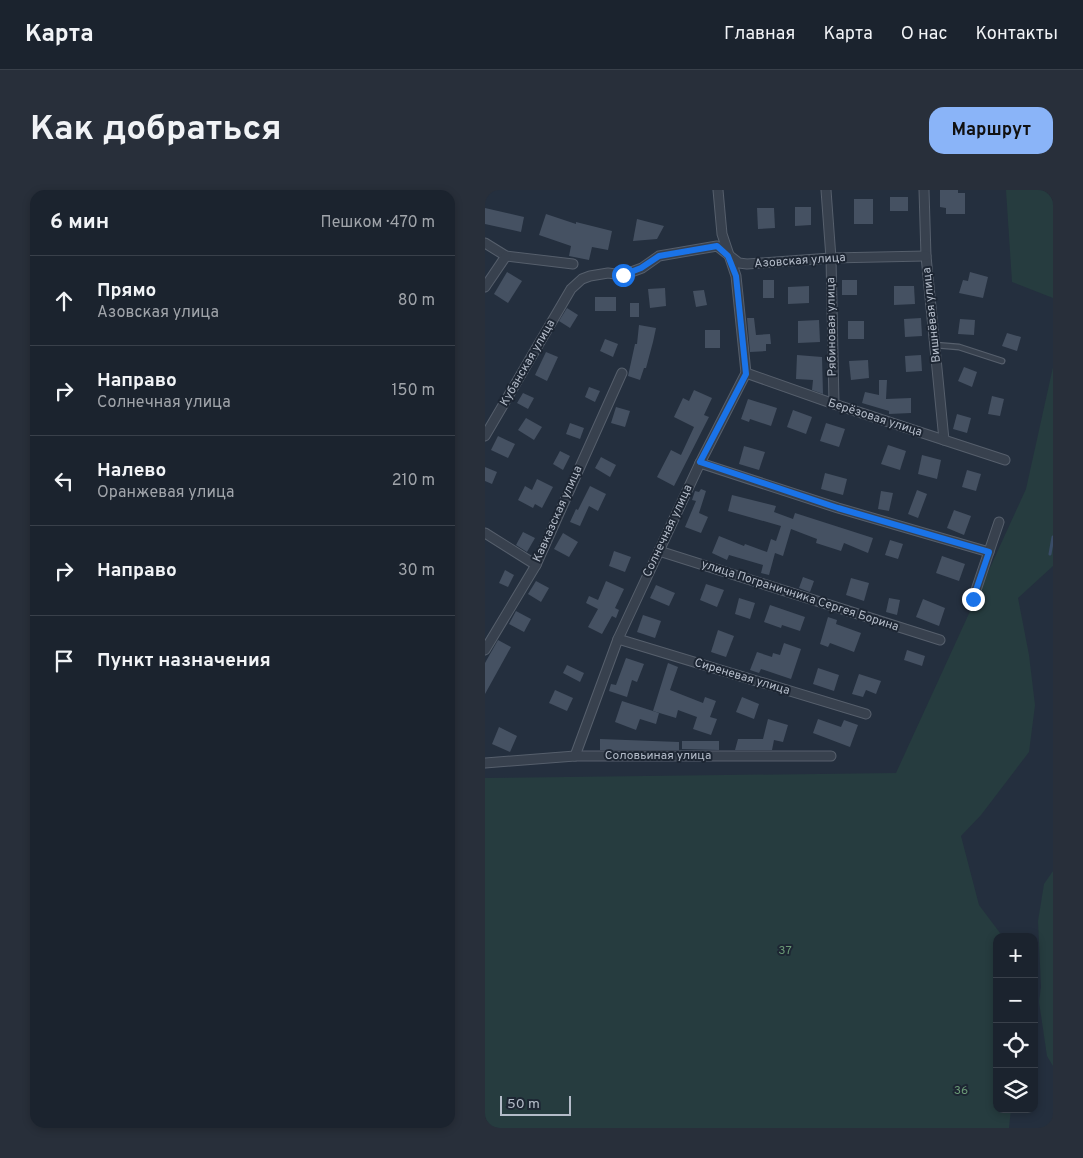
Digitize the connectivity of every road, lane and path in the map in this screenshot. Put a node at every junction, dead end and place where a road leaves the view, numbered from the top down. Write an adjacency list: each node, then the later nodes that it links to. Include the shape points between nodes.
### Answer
1 (718, 190): 6 (street, via 722,234)
2 (826, 190): 8 (street, Рябиновая улица)
3 (924, 190): 7 (street, Вишнёвая улица)
4 (485, 243): 5 (street)
5 (506, 256): 9 (street); 10 (street)
6 (728, 256): 8 (street, Азовская улица, via 747,264); 11 (street, Азовская улица, via 717,246 659,256 623,275 608,273 582,279); 15 (street, via 736,276)
7 (926, 256): 8 (street, Азовская улица); 12 (street, Вишнёвая улица)
8 (831, 258): 16 (street, Рябиновая улица)
9 (573, 264)
10 (485, 287)
11 (571, 289): 17 (street, Кубанская улица)
12 (935, 345): 13 (lane, via 959,347); 18 (street, Вишнёвая улица)
13 (1002, 361)
14 (622, 373): 25 (street, Кавказская улица)
15 (746, 374): 16 (street, Берёзовая улица); 20 (street, Солнечная улица)
16 (834, 404): 18 (street, Берёзовая улица)
17 (485, 436)
18 (944, 440): 19 (street, Берёзовая улица)
19 (1005, 460)
20 (700, 462): 23 (street, Солнечная улица); 24 (street, via 838,508)
21 (999, 522): 24 (street)
22 (485, 533): 25 (street)
23 (659, 551): 27 (street, Солнечная улица); 28 (street, улица Пограничника Сергея Борина)
24 (989, 552): 26 (street)
25 (536, 565): 29 (street, Кавказская улица)
26 (973, 599)
27 (618, 640): 30 (street, Сиреневая улица); 31 (street, Солнечная улица)
28 (941, 640)
29 (485, 650)
30 (866, 714)
31 (575, 756): 32 (street, Соловьиная улица); 33 (street, Соловьиная улица)
32 (831, 756)
33 (485, 764)

